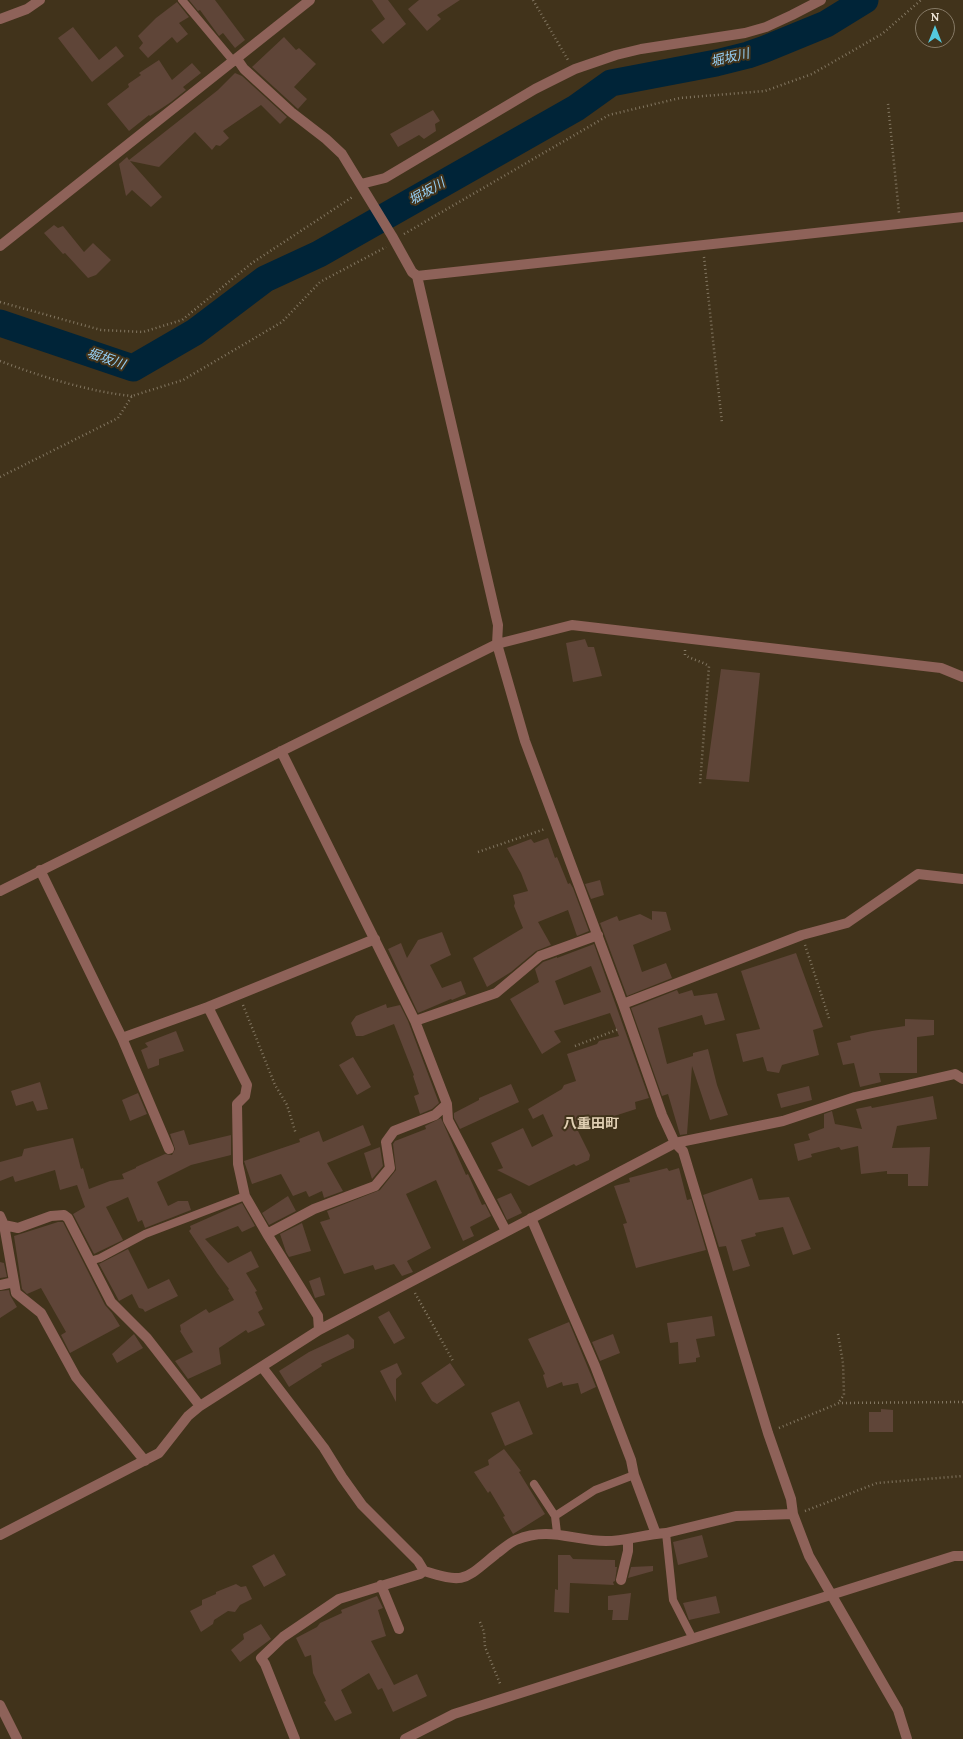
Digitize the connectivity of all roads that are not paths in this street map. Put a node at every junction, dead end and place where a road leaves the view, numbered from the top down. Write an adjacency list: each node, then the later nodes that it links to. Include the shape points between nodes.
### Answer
1 (40, 0): 5 (street, via 27,9)
2 (182, 0): 6 (lane)
3 (310, 0): 6 (street)
4 (820, 0): 7 (street, via 779,21 745,33 641,49 574,69)
5 (0, 19)
6 (236, 60): 7 (street, via 291,112 326,138 342,154); 9 (street)
7 (364, 188): 10 (street, via 412,272)
8 (963, 216): 10 (street)
9 (0, 246)
10 (417, 276): 11 (street, via 498,625)
11 (497, 644): 12 (street, via 572,625 941,668); 13 (street); 17 (street, via 525,740)
12 (963, 677)
13 (281, 751): 14 (street); 18 (street)
14 (40, 870): 16 (street); 22 (street)
15 (963, 879): 19 (street, via 918,874 847,922 802,935)
16 (0, 891)
17 (598, 935): 19 (street); 21 (street, via 540,956 496,993)
18 (375, 940): 20 (street); 21 (street)
19 (623, 1004): 25 (street, via 662,1115)
20 (208, 1007): 22 (street); 27 (street, via 247,1085 246,1096 237,1104 238,1164)
21 (415, 1022): 24 (street)
22 (122, 1038): 26 (street)
23 (963, 1079): 25 (street, via 955,1074 855,1097 782,1122)
24 (447, 1104): 30 (street, via 448,1120); 31 (street, via 436,1115 394,1131 386,1142 390,1168 375,1186 314,1209)
25 (675, 1143): 28 (street); 41 (street, via 683,1151 768,1433 791,1499)
26 (169, 1149)
27 (245, 1196): 31 (street); 32 (lane, via 146,1234)
28 (531, 1218): 30 (street); 39 (street, via 595,1366 631,1460)
29 (2, 1221): 32 (street, via 18,1228 51,1216 64,1215 68,1218); 33 (street)
30 (506, 1231): 35 (street)
31 (267, 1234): 35 (street, via 318,1316)
32 (90, 1261): 37 (street, via 111,1302 147,1338)
33 (14, 1282): 34 (street); 38 (street, via 16,1293 41,1313 76,1377)
34 (0, 1285)
35 (319, 1330): 36 (street)
36 (262, 1367): 37 (street); 48 (street, via 324,1448 362,1505 418,1561)
37 (200, 1406): 38 (street, via 188,1416 159,1453)
38 (145, 1461): 45 (street)
39 (634, 1475): 42 (lane, via 595,1490); 44 (street)
40 (534, 1484): 42 (lane)
41 (793, 1514): 44 (street, via 736,1516); 51 (street, via 809,1556)
42 (555, 1516): 43 (lane)
43 (557, 1533): 46 (street, via 594,1541); 48 (street, via 516,1540 469,1576 450,1579)
44 (661, 1534): 46 (street); 53 (lane, via 673,1600)
45 (0, 1535)
46 (628, 1540): 49 (street)
47 (963, 1556): 51 (street, via 954,1556)
48 (424, 1571): 50 (street)
49 (621, 1580)
50 (381, 1585): 52 (street); 56 (street, via 339,1599 283,1637 261,1658)
51 (833, 1596): 53 (street); 58 (street, via 898,1710)
52 (398, 1629)
53 (693, 1639): 57 (street, via 454,1714)
54 (1, 1711): 55 (street)
55 (17, 1739)
56 (295, 1739)
57 (406, 1739)
58 (907, 1739)

